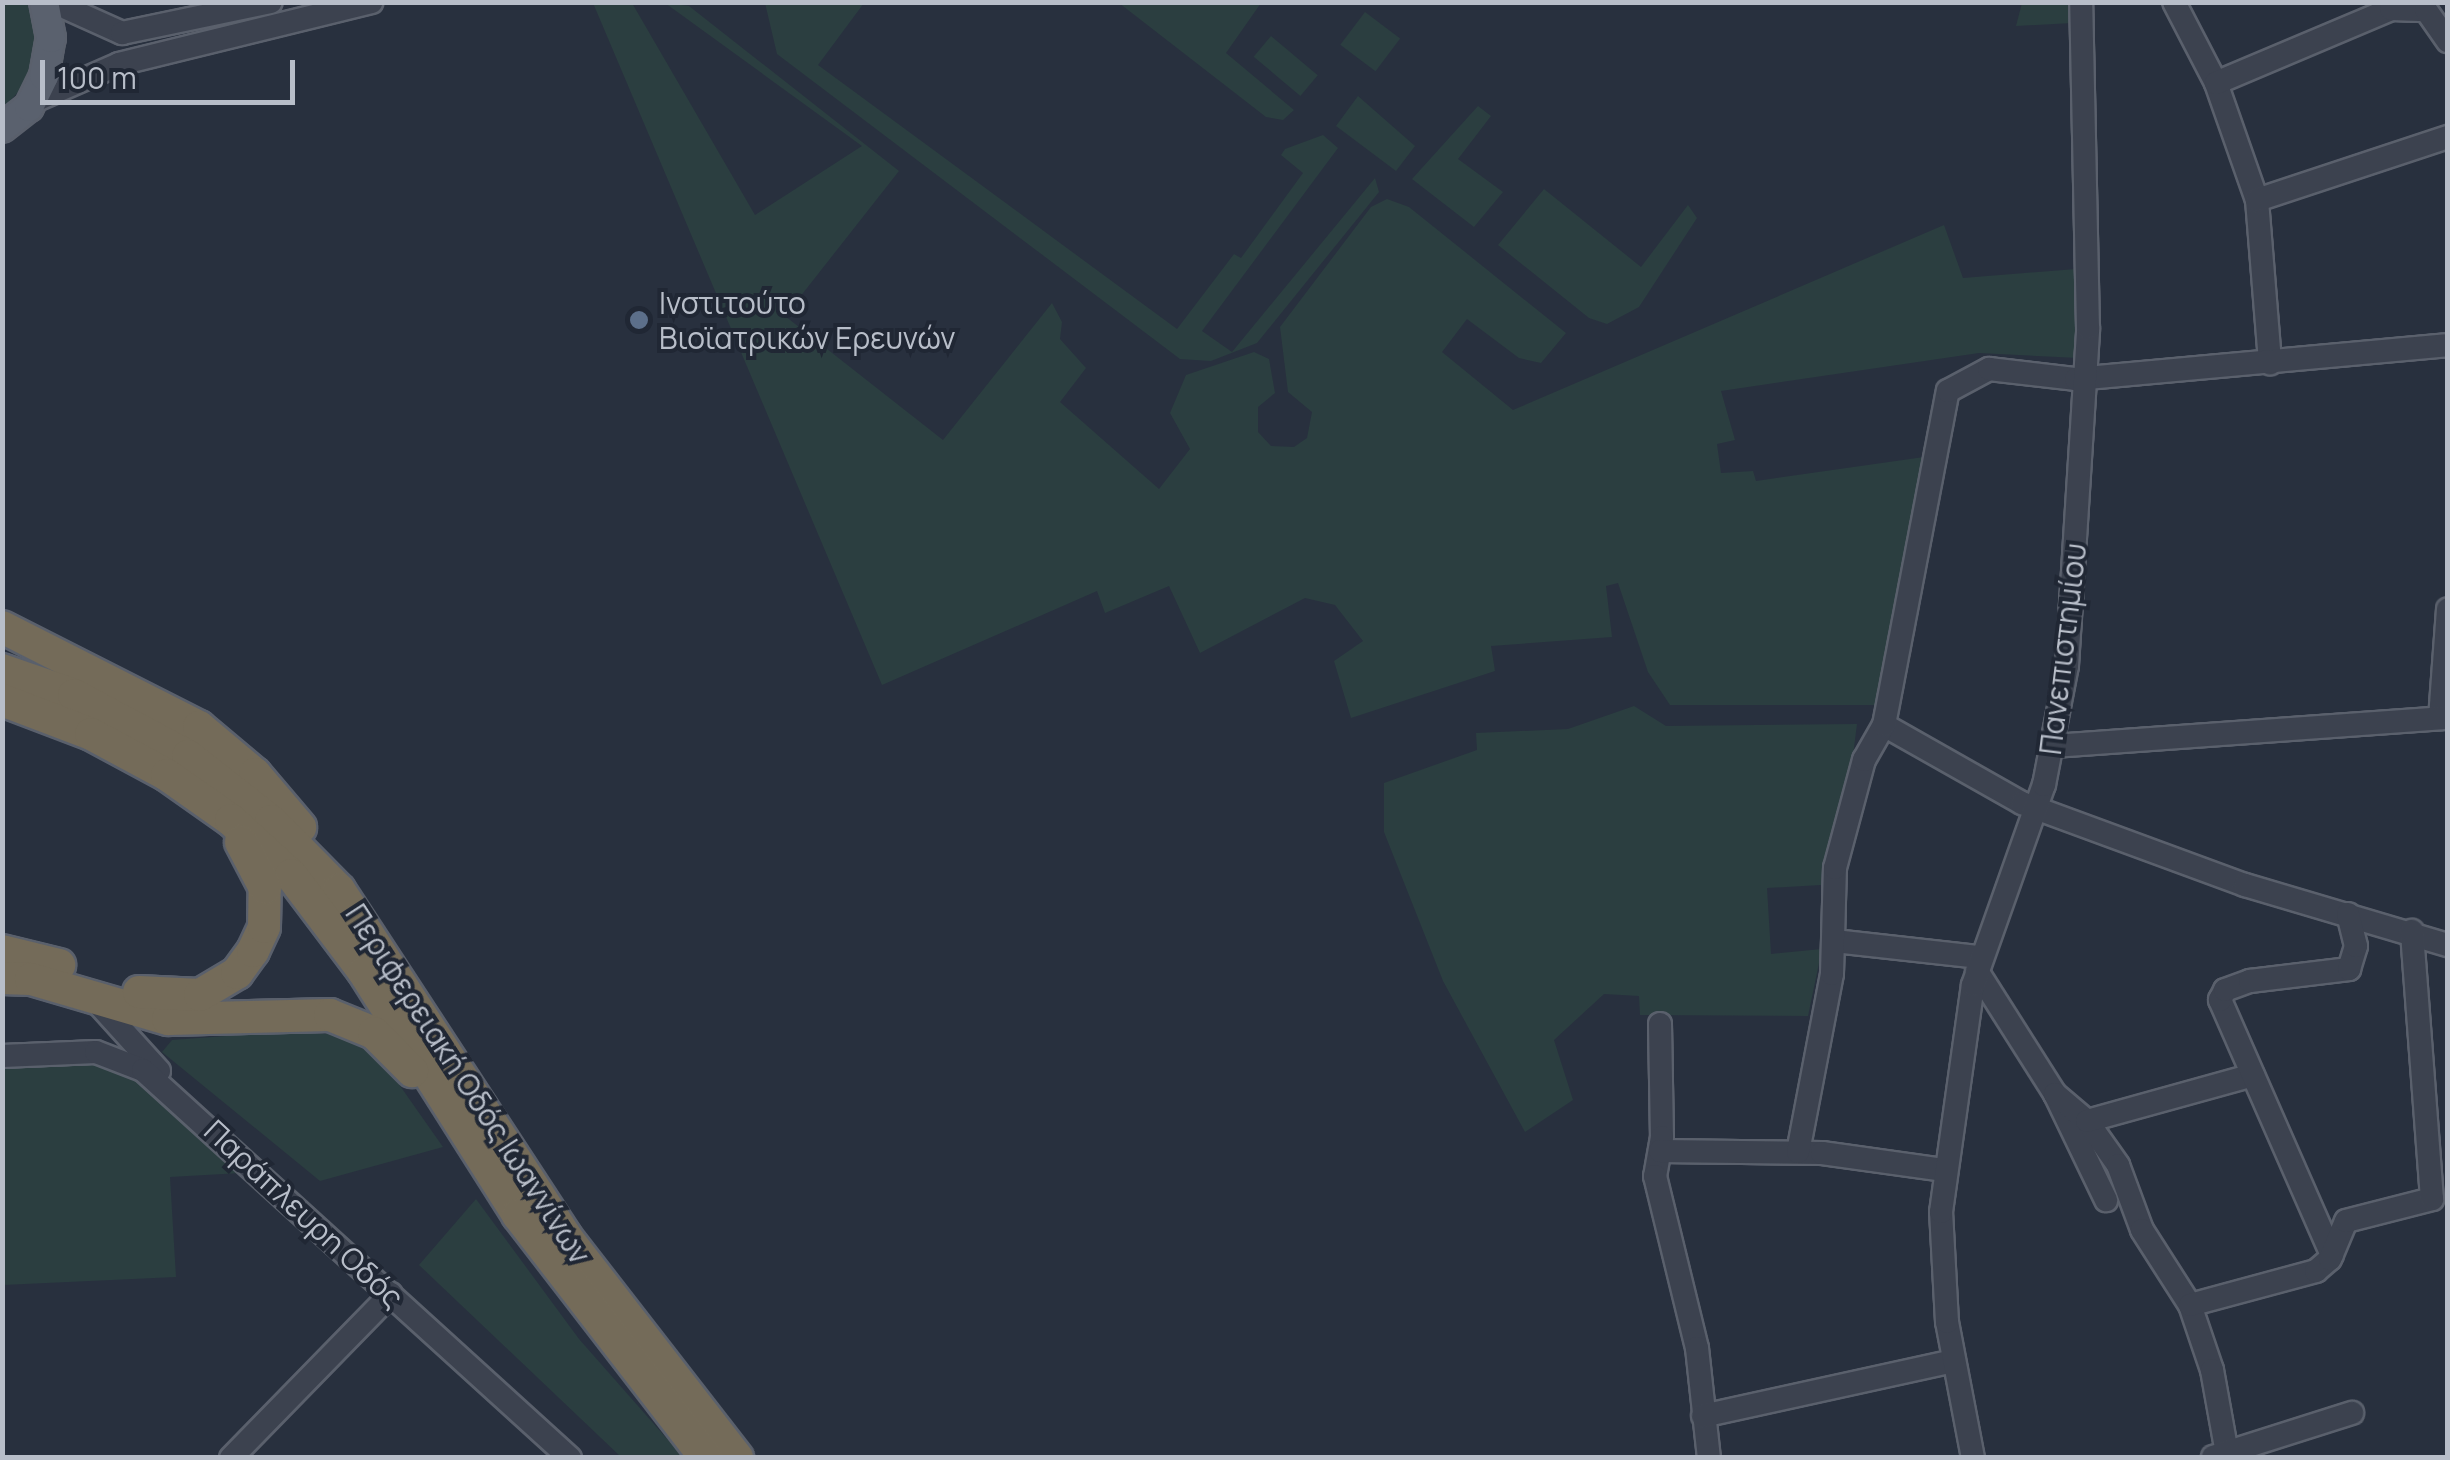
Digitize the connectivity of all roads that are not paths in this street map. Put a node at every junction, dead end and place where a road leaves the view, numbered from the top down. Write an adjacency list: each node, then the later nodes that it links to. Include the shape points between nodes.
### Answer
1 (44, 2): 10 (main road, via 49,56)
2 (53, 2): 3 (street, via 122,33)
3 (271, 2)
4 (372, 2): 7 (street)
5 (2080, 2): 16 (street, Πανεπιστημίου, via 2090,194)
6 (2174, 2): 9 (street)
7 (352, 5): 10 (street, via 119,64)
8 (2448, 40): 9 (street, via 2426,10 2391,9)
9 (2216, 82): 13 (street)
10 (32, 102): 11 (main road)
11 (2, 128)
12 (2448, 137): 13 (street)
13 (2257, 200): 15 (street)
14 (2448, 345): 15 (street)
15 (2270, 363): 16 (street, via 2120,370)
16 (2086, 378): 22 (street, via 1988,368 1948,391); 23 (street, Πανεπιστημίου, via 2072,618)
17 (2448, 609): 21 (street)
18 (2, 628): 26 (highway, via 169,708 222,744 272,790)
19 (2, 670): 26 (highway, Περιφερειακή Οδός Ιωαννίνων, via 74,695 188,756 271,820)
20 (2, 700): 24 (highway, Περιφερειακή Οδός Ιωαννίνων, via 117,746)
21 (2444, 718): 23 (street)
22 (1884, 726): 25 (street); 29 (street, via 1864,760 1838,852)
23 (2054, 746): 25 (street, Πανεπιστημίου)
24 (214, 807): 31 (highway, via 254,857 266,899 259,940 227,980 200,995 160,997); 40 (highway, Περιφερειακή Οδός Ιωαννίνων, via 310,898)
25 (2036, 808): 27 (street, via 2244,885); 32 (street, Πανεπιστημίου)
26 (339, 890): 56 (highway, Περιφερειακή Οδός Ιωαννίνων, via 564,1236)
27 (2348, 914): 28 (street); 37 (street, via 2356,946 2349,969 2250,981 2221,995)
28 (2412, 931): 30 (street); 46 (street, via 2433,1196 2422,1205 2346,1221)
29 (1834, 941): 32 (street); 43 (street)
30 (2448, 946)
31 (2, 951)
32 (1978, 964): 39 (street); 44 (street, Πανεπιστημίου)
33 (2, 978): 34 (highway, via 31,979)
34 (94, 999): 38 (street); 40 (highway, via 184,1020 309,1012 343,1019 389,1044)
35 (1660, 1024): 42 (street)
36 (2, 1056): 38 (street, Παράπλευρη Οδός, via 105,1053)
37 (2253, 1076): 41 (street); 46 (street)
38 (170, 1092): 47 (street, Παράπλευρη Οδός)
39 (2055, 1094): 41 (street); 45 (street)
40 (457, 1117): 55 (highway, Περιφερειακή Οδός Ιωαννίνων, via 518,1215)
41 (2087, 1121): 48 (street, via 2124,1176 2142,1230)
42 (1660, 1151): 43 (street); 51 (street, via 1656,1189 1697,1348)
43 (1798, 1152): 44 (street)
44 (1945, 1170): 49 (street, Πανεπιστημίου, via 1941,1237)
45 (2106, 1200)
46 (2332, 1255): 48 (street, via 2310,1273)
47 (391, 1294): 53 (street); 54 (street, Παράπλευρη Οδός)
48 (2190, 1306): 52 (street, via 2208,1356)
49 (1953, 1361): 51 (street); 58 (street, Πανεπιστημίου)
50 (2352, 1412): 52 (street)
51 (1703, 1416): 57 (street)
52 (2220, 1455)
53 (231, 1458)
54 (570, 1458)
55 (706, 1458)
56 (737, 1458)
57 (1710, 1458)
58 (1973, 1458)

